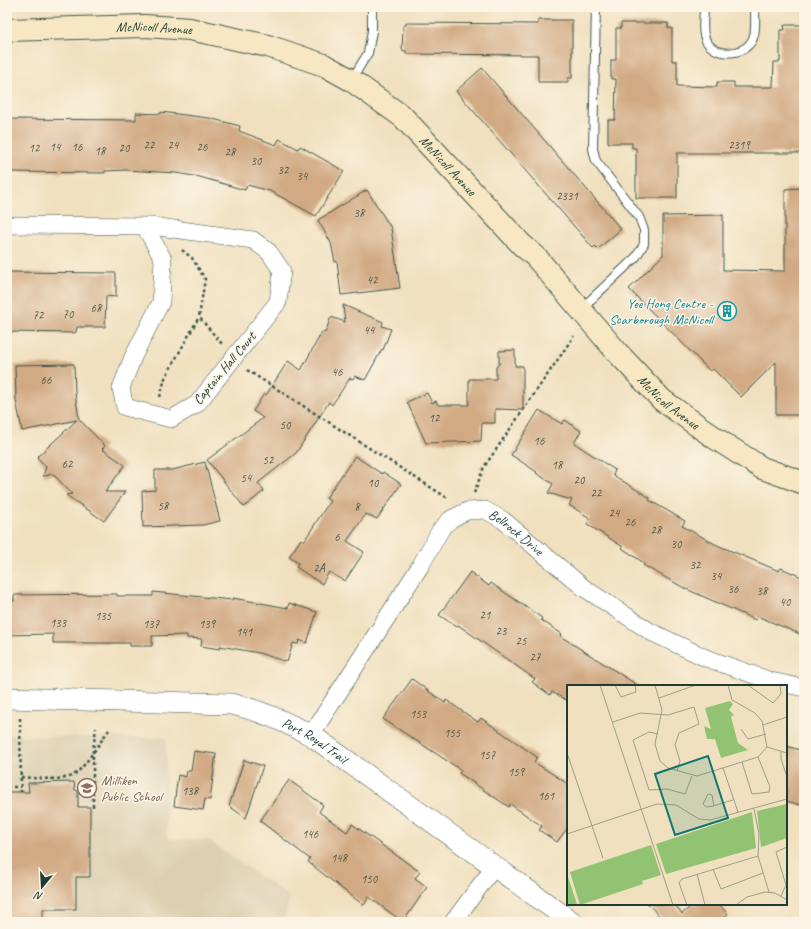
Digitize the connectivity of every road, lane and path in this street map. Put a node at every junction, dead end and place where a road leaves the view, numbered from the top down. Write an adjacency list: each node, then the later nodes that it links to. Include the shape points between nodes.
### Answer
1 (372, 7): 6 (lane, via 372,30 368,52)
2 (596, 7): 10 (lane, via 593,149 596,161 639,217 644,230 644,244 636,257)
3 (704, 7): 4 (lane, via 704,36 711,46 721,52 734,53 746,48 754,36)
4 (755, 7)
5 (7, 30): 6 (main road, McNicoll Avenue, via 144,26 190,29 268,46 324,65)
6 (351, 80): 10 (main road, McNicoll Avenue, via 403,116 535,256)
7 (7, 226): 8 (street, Captain Hall Court)
8 (145, 227): 12 (street, Captain Hall Court, via 253,240 269,252 278,265 282,271 278,302); 13 (street, Captain Hall Court, via 163,259 161,302 133,357 121,388 125,407)
9 (181, 249): 11 (path, via 192,258 205,279)
10 (584, 313): 14 (main road, McNicoll Avenue, via 662,400 762,468); 15 (path, via 484,467)
11 (199, 317): 12 (path); 13 (path, via 165,378)
12 (234, 358): 13 (street, Captain Hall Court, via 197,404 171,419); 15 (path, via 250,373)
13 (156, 416)
14 (804, 483)
15 (467, 511): 16 (street, Bellrock Drive, via 485,510 503,520 584,588 652,632 706,658 771,681); 20 (street, Bellrock Drive, via 451,518 441,529 421,565)
16 (804, 688)
17 (13, 698): 20 (street, Port Royal Trail, via 231,704 270,715); 22 (path)
18 (96, 728): 21 (path)
19 (109, 730): 21 (path)
20 (311, 735): 27 (street, Port Royal Trail)
21 (93, 750): 22 (path, via 80,769 70,777); 26 (path)
22 (21, 777): 24 (path)
23 (7, 787): 24 (path)
24 (21, 787): 25 (path)
25 (21, 792)
26 (93, 807)
27 (494, 867): 28 (street); 29 (street, Port Royal Trail)
28 (453, 922)
29 (572, 922)

